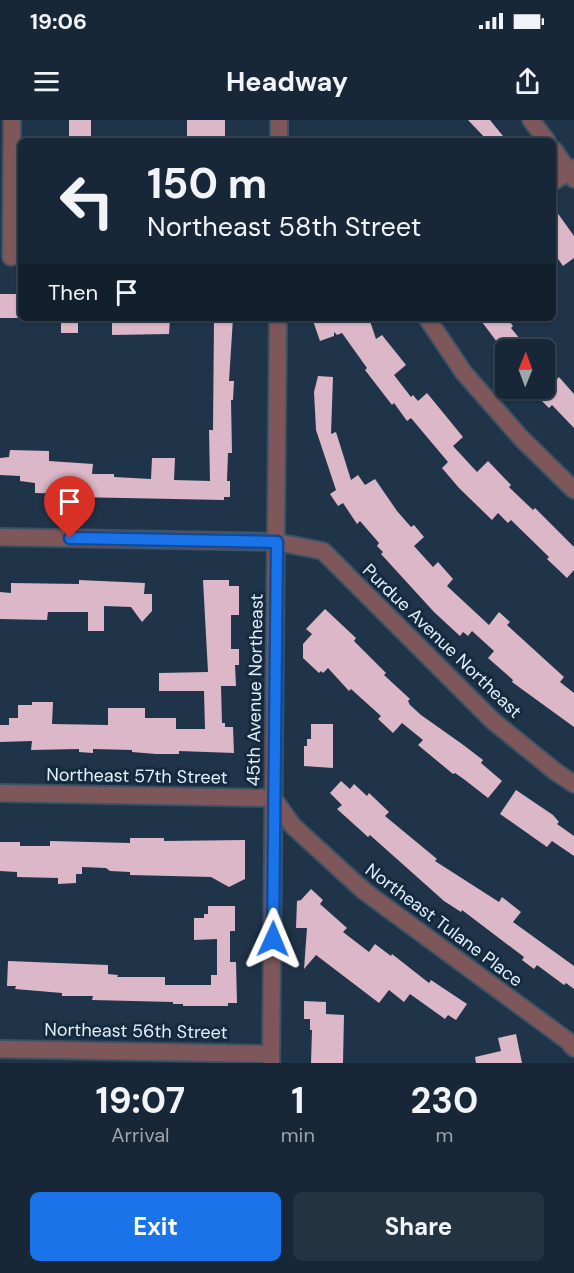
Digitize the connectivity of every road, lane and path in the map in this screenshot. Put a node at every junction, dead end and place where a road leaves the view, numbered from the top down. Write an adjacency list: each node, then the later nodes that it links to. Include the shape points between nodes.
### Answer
1 (12, 120): 9 (street)
2 (279, 120): 4 (street)
3 (531, 120): 5 (street)
4 (279, 138)
5 (545, 138)
6 (556, 153): 7 (street)
7 (572, 173): 8 (street)
8 (556, 181)
9 (11, 257)
10 (279, 321): 14 (street, 45th Avenue Northeast)
11 (429, 321): 12 (street, via 464,373)
12 (574, 490)
13 (0, 537): 14 (street, Purdue Avenue Northeast)
14 (277, 542): 15 (street, Purdue Avenue Northeast, via 323,551 493,721); 17 (street, 45th Avenue Northeast)
15 (574, 784)
16 (0, 793): 17 (street, Northeast 57th Street)
17 (273, 798): 19 (street, Northeast Tulane Place, via 293,826 371,897); 20 (street, 45th Avenue Northeast)
18 (0, 1048): 20 (street, Northeast 56th Street)
19 (574, 1048)
20 (271, 1059)

